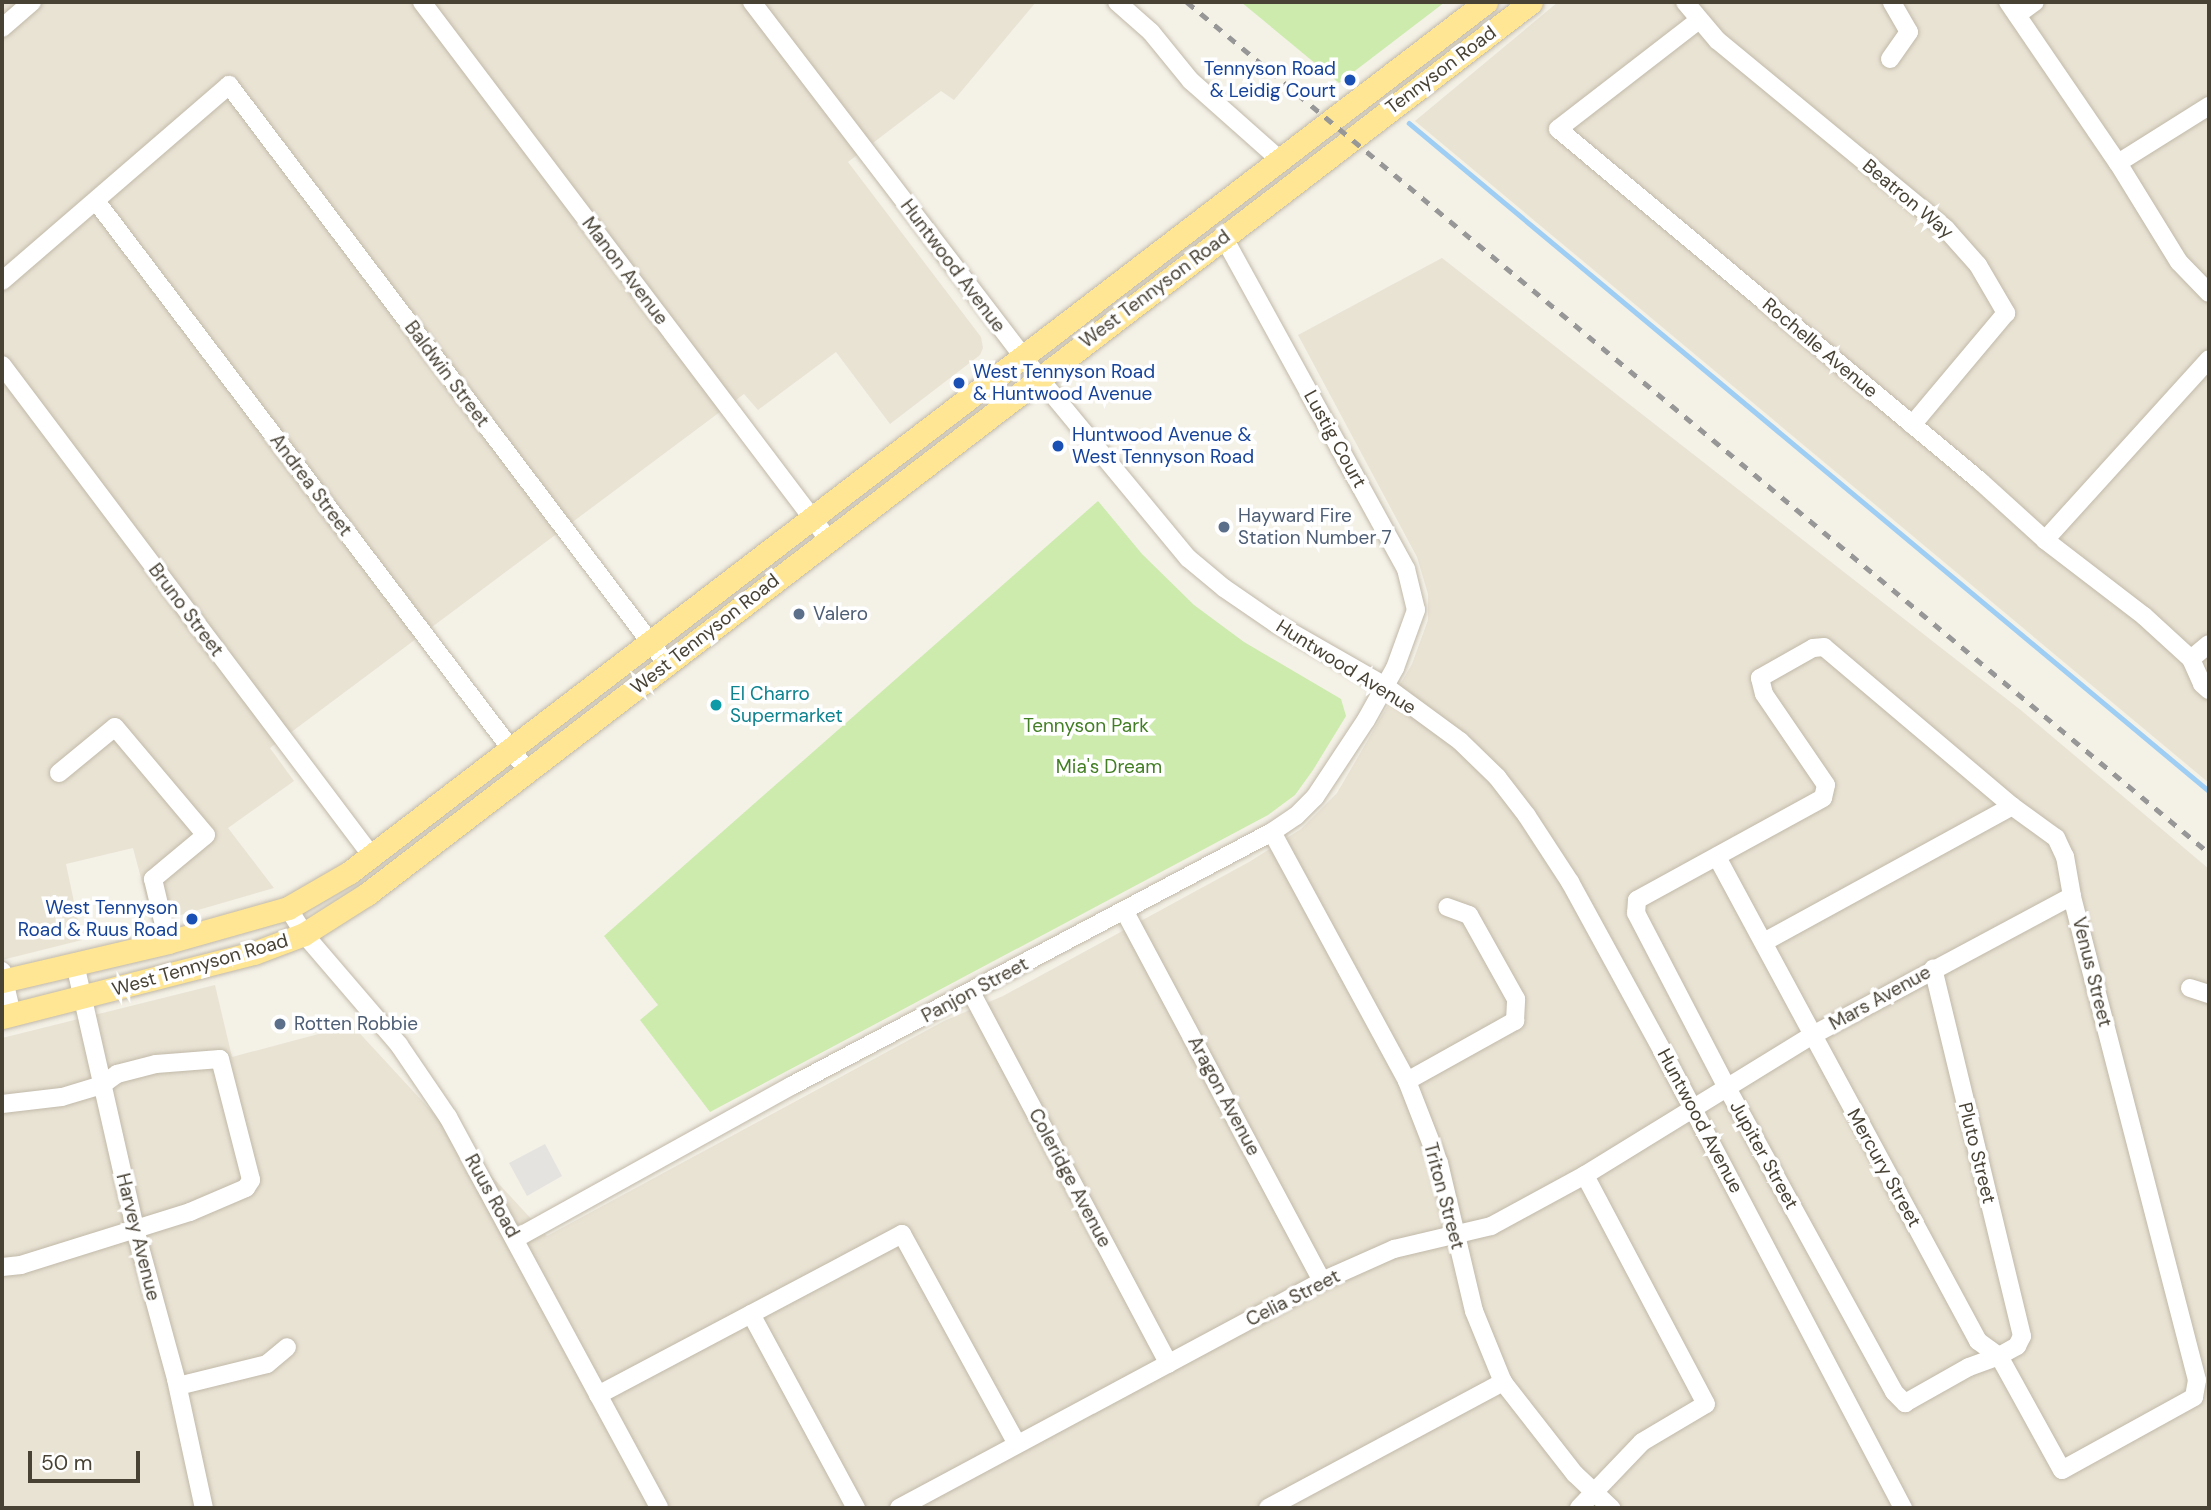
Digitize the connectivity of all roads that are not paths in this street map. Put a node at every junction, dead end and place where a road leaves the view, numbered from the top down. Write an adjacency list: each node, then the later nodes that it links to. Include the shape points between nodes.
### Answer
1 (32, 2): 12 (street)
2 (422, 2): 28 (street, Manon Avenue)
3 (752, 2): 23 (street, Huntwood Avenue)
4 (1117, 2): 17 (street, via 1151,33 1191,81)
5 (1486, 2): 15 (main road, Tennyson Road)
6 (1531, 2): 16 (main road, Tennyson Road)
7 (1685, 2): 11 (street, Beatron Way)
8 (1892, 2): 13 (street, via 1909,32)
9 (2035, 2): 10 (street)
10 (2012, 8): 18 (street)
11 (1699, 20): 27 (street, Beatron Way, via 1946,229 1978,265 2007,313); 27 (street, Rochelle Avenue, via 1558,129)
12 (2, 28)
13 (1890, 59)
14 (2209, 106): 18 (street)
15 (1329, 120): 17 (main road, West Tennyson Road)
16 (1351, 139): 20 (main road, West Tennyson Road)
17 (1279, 159): 23 (main road, West Tennyson Road)
18 (2118, 163): 22 (street, via 2179,262)
19 (96, 201): 21 (street); 31 (street, Baldwin Street, via 229,85); 37 (street, Andrea Street)
20 (1223, 236): 26 (main road, West Tennyson Road); 35 (street, Lustig Court, via 1406,569 1416,610 1402,654)
21 (2, 281)
22 (2209, 293)
23 (1022, 356): 26 (street, Huntwood Avenue); 28 (main road, West Tennyson Road)
24 (2209, 359): 30 (street)
25 (2, 365): 42 (street, Bruno Street)
26 (1039, 378): 29 (main road, West Tennyson Road); 35 (street, Huntwood Avenue, via 1188,558 1275,623)
27 (1912, 425): 30 (street, Rochelle Avenue)
28 (811, 517): 29 (street, Manon Avenue); 31 (main road, West Tennyson Road)
29 (828, 539): 34 (main road, West Tennyson Road)
30 (2045, 540): 33 (street, Rochelle Avenue, via 2144,616)
31 (649, 641): 34 (street, Baldwin Street); 37 (main road, West Tennyson Road)
32 (2209, 644): 33 (street)
33 (2191, 659): 36 (street, Rochelle Avenue)
34 (666, 663): 38 (main road, West Tennyson Road)
35 (1385, 686): 41 (street, Panjon Street, via 1315,797); 64 (street, Huntwood Avenue, via 1460,741 1488,768 1550,848)
36 (2209, 690)
37 (510, 748): 38 (street, Andrea Street); 42 (main road, West Tennyson Road)
38 (527, 770): 48 (main road, West Tennyson Road, via 367,894)
39 (59, 773): 49 (street, via 115,727 206,835 153,879)
40 (2012, 806): 43 (street, Venus Street, via 1824,647 1813,648 1760,678 1764,694 1826,785 1823,798); 44 (street, Venus Street, via 2056,838 2065,857); 50 (street)
41 (1272, 832): 47 (street, Panjon Street); 60 (street, Triton Street)
42 (371, 855): 46 (main road, West Tennyson Road)
43 (1717, 857): 50 (street, Mercury Street); 62 (street, Jupiter Street, via 1637,900 1636,913)
44 (2072, 896): 52 (street, Mars Avenue); 79 (street, Venus Street, via 2197,1380 2194,1397)
45 (1447, 907): 60 (street, via 1469,915 1516,999 1515,1021)
46 (288, 908): 48 (street, Ruus Road); 49 (main road, West Tennyson Road)
47 (1125, 912): 55 (street, Panjon Street); 70 (street, Aragon Avenue)
48 (304, 934): 57 (main road, West Tennyson Road, via 229,960); 68 (street, Ruus Road, via 401,1049 448,1117)
49 (168, 942): 51 (main road, West Tennyson Road)
50 (1764, 942): 59 (street, Mercury Street)
51 (75, 964): 53 (main road, West Tennyson Road); 57 (street, Harvey Avenue)
52 (1933, 969): 59 (street, Mars Avenue); 73 (street, Pluto Street, via 2022,1336 2017,1346)
53 (3, 978): 58 (street)
54 (2190, 988): 56 (street)
55 (971, 992): 68 (street, Panjon Street); 74 (street, Coleridge Avenue)
56 (2209, 994)
57 (83, 997): 58 (main road, West Tennyson Road); 61 (street, Harvey Avenue)
58 (7, 1016)
59 (1811, 1036): 62 (street, Mars Avenue); 73 (street, Mercury Street, via 1978,1341)
60 (1407, 1081): 67 (street, Triton Street, via 1438,1163)
61 (102, 1085): 63 (street, via 62,1097); 66 (street, Harvey Avenue); 66 (street, via 117,1073 156,1064 220,1059 251,1180 236,1193)
62 (1726, 1086): 64 (street, Mars Avenue); 73 (street, Jupiter Street, via 1894,1392 1905,1403 1969,1367)
63 (2, 1104)
64 (1693, 1108): 65 (street, Celia Street); 88 (street, Huntwood Avenue)
65 (1585, 1175): 67 (street, Celia Street, via 1491,1226); 80 (street, via 1706,1405 1642,1442)
66 (135, 1229): 69 (street); 76 (street, Harvey Avenue)
67 (1454, 1234): 70 (street, Celia Street, via 1394,1249); 75 (street, Triton Street, via 1474,1311)
68 (515, 1239): 77 (street, Ruus Road)
69 (2, 1268)
70 (1322, 1281): 74 (street, Celia Street)
71 (751, 1314): 77 (street); 78 (street, via 902,1234); 83 (street)
72 (287, 1347): 76 (street, via 267,1364)
73 (1999, 1356): 79 (street, Mercury Street)
74 (1169, 1364): 78 (street, Celia Street)
75 (1503, 1382): 80 (street, Triton Street); 85 (street)
76 (177, 1386): 81 (street, Harvey Avenue)
77 (598, 1395): 82 (street, Ruus Road)
78 (1017, 1444): 84 (street, Celia Street)
79 (2062, 1470)
80 (1593, 1492): 86 (street); 87 (street, Triton Street)
81 (204, 1508)
82 (659, 1508)
83 (856, 1508)
84 (899, 1508)
85 (1268, 1508)
86 (1579, 1508)
87 (1611, 1508)
88 (1903, 1508)

